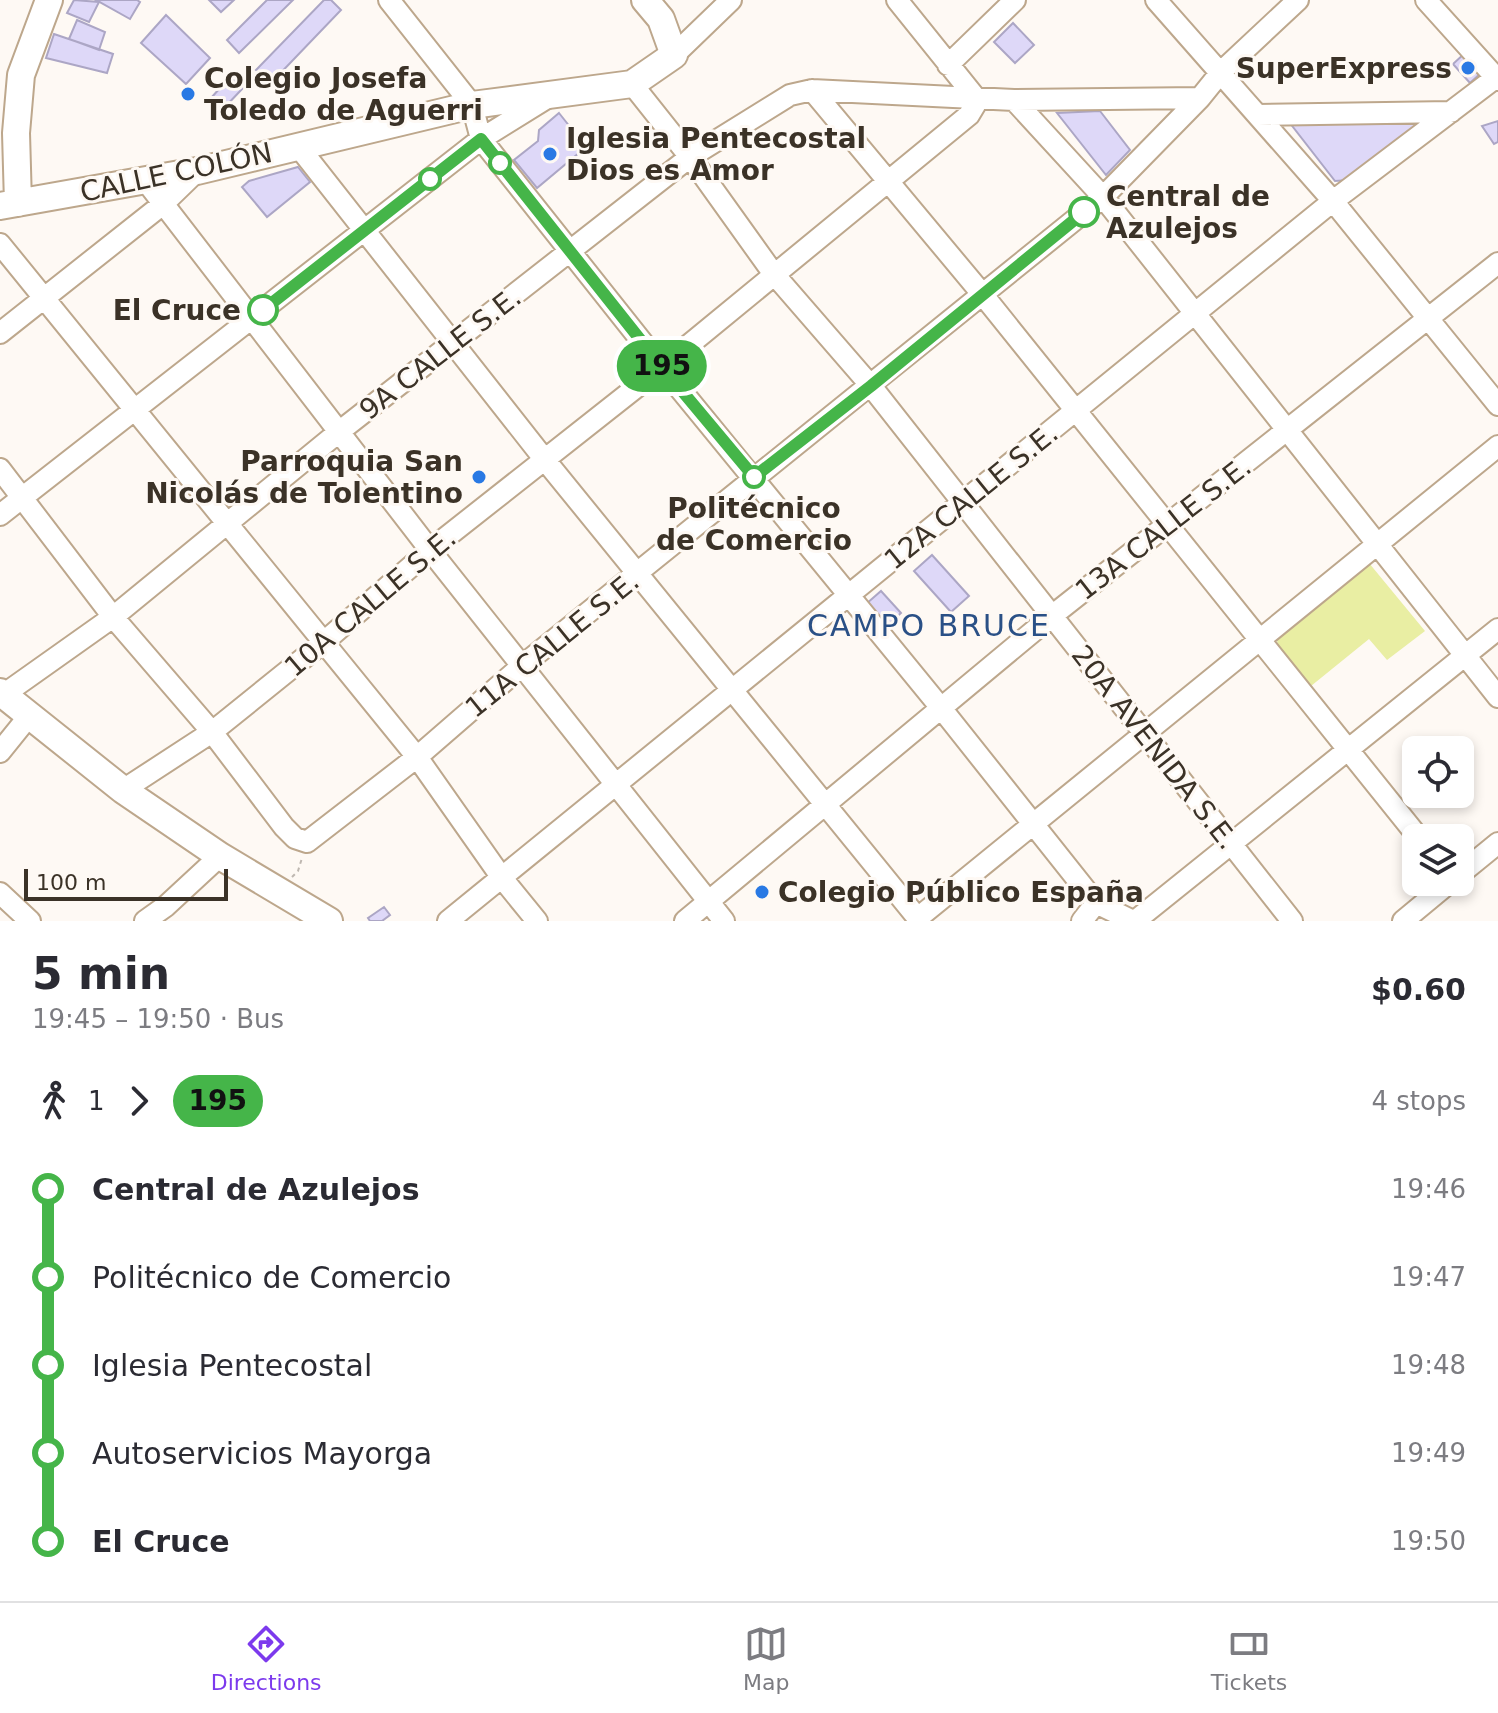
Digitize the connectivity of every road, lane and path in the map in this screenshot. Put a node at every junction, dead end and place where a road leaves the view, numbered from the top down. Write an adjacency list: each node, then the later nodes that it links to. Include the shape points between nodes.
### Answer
1 (49, 0): 31 (main road, via 21,75)
2 (389, 0): 20 (street)
3 (645, 0): 10 (main road, via 661,19)
4 (731, 0): 10 (street)
5 (897, 0): 11 (street)
6 (1015, 0): 11 (street)
7 (1156, 0): 12 (street)
8 (1298, 0): 12 (street, 11A CALLE S.E.)
9 (1426, 0): 13 (street)
10 (674, 55): 14 (main road, CALLE COLÓN)
11 (948, 65): 17 (street)
12 (1221, 72): 18 (street, 11A CALLE S.E.); 22 (street)
13 (1497, 78): 21 (street, 12A CALLE S.E.)
14 (632, 84): 16 (main road, CALLE COLÓN); 25 (street, 20A AVENIDA S.E.)
15 (812, 90): 17 (street); 25 (street, 9A CALLE S.E., via 790,95); 28 (street)
16 (555, 93): 20 (main road, CALLE COLÓN); 23 (street)
17 (975, 97): 19 (street); 28 (street, 10A CALLE S.E., via 969,115)
18 (1200, 98): 19 (street); 29 (street, 11A CALLE S.E.)
19 (1014, 100): 29 (street)
20 (472, 105): 23 (street); 24 (main road, CALLE COLÓN)
21 (1451, 112): 22 (street); 30 (street, 12A CALLE S.E.)
22 (1258, 115): 30 (street)
23 (481, 139): 33 (street); 35 (street)
24 (298, 146): 26 (main road, CALLE COLÓN); 33 (street)
25 (690, 157): 35 (street, 9A CALLE S.E.); 37 (street, 20A AVENIDA S.E.)
26 (197, 171): 27 (main road, CALLE COLÓN); 32 (street)
27 (145, 180): 31 (main road, CALLE COLÓN); 32 (street)
28 (888, 183): 37 (street, 10A CALLE S.E.); 38 (street)
29 (1103, 197): 38 (street, 11A CALLE S.E.); 40 (street)
30 (1333, 201): 40 (street, 12A CALLE S.E.); 41 (street)
31 (9, 204)
32 (163, 204): 39 (street); 42 (street)
33 (364, 230): 42 (street); 44 (street)
34 (0, 244): 39 (street)
35 (571, 250): 44 (street, 9A CALLE S.E.); 45 (street)
36 (1498, 263): 41 (street, 13A CALLE S.E.)
37 (773, 273): 45 (street, 10A CALLE S.E.); 46 (street, 20A AVENIDA S.E.)
38 (983, 295): 46 (street, 11A CALLE S.E.); 49 (street)
39 (45, 299): 43 (street); 48 (street)
40 (1194, 314): 49 (street, 12A CALLE S.E.); 51 (street)
41 (1429, 317): 47 (street); 51 (street, 13A CALLE S.E.)
42 (252, 318): 48 (street); 50 (street)
43 (0, 333)
44 (454, 342): 50 (street, 9A CALLE S.E.); 53 (street)
45 (662, 367): 53 (street, 10A CALLE S.E.); 55 (street)
46 (871, 386): 55 (street, 11A CALLE S.E.); 57 (street, 20A AVENIDA S.E.)
47 (1498, 405)
48 (135, 408): 56 (street); 59 (street)
49 (1075, 411): 57 (street, 12A CALLE S.E.); 60 (street)
50 (340, 431): 59 (street, 9A CALLE S.E.); 62 (street)
51 (1286, 431): 60 (street, 13A CALLE S.E.); 61 (street)
52 (1498, 446): 61 (street)
53 (545, 460): 62 (street, 10A CALLE S.E.); 63 (street)
54 (0, 469): 56 (street)
55 (754, 477): 63 (street, 11A CALLE S.E.); 64 (street)
56 (23, 497): 58 (street); 66 (street)
57 (963, 502): 64 (street, 12A CALLE S.E.); 65 (street, 20A AVENIDA S.E.)
58 (0, 515)
59 (230, 524): 66 (street, 9A CALLE S.E.); 69 (street)
60 (1167, 524): 65 (street, 13A CALLE S.E.); 68 (street)
61 (1377, 545): 68 (street); 70 (street)
62 (430, 550): 69 (street, 10A CALLE S.E.); 71 (street)
63 (639, 573): 71 (street, 11A CALLE S.E.); 72 (street)
64 (849, 594): 72 (street, 12A CALLE S.E.); 75 (street)
65 (1053, 615): 75 (street, 13A CALLE S.E.); 78 (street, 20A AVENIDA S.E.)
66 (113, 617): 73 (street, 9A CALLE S.E.); 77 (street)
67 (1498, 629): 70 (street)
68 (1260, 640): 78 (street); 79 (street)
69 (325, 641): 77 (street, 10A CALLE S.E.); 81 (street)
70 (1465, 655): 74 (street); 79 (street)
71 (523, 665): 81 (street, 11A CALLE S.E.); 82 (street)
72 (733, 690): 82 (street, 12A CALLE S.E.); 84 (street)
73 (2, 694): 76 (main road)
74 (1498, 697)
75 (941, 708): 84 (street, 13A CALLE S.E.); 85 (street)
76 (29, 716): 80 (street); 83 (main road)
77 (212, 732): 81 (street, 11A CALLE S.E., via 284,827 307,842); 83 (street, 10A CALLE S.E.)
78 (1146, 732): 85 (street); 88 (street, 20A AVENIDA S.E.)
79 (1348, 748): 86 (street); 88 (street)
80 (0, 752)
81 (417, 757): 91 (street)
82 (617, 785): 91 (street, 12A CALLE S.E.); 94 (street)
83 (123, 790): 89 (main road)
84 (825, 805): 94 (street, 13A CALLE S.E.); 96 (street)
85 (1033, 824): 95 (street); 96 (street)
86 (1408, 824)
87 (1498, 843): 90 (street)
88 (1230, 844): 105 (street); 106 (street, 20A AVENIDA S.E.)
89 (220, 856): 98 (street); 99 (main road)
90 (1474, 863)
91 (502, 878): 100 (street, 12A CALLE S.E.); 101 (street)
92 (0, 893): 97 (street)
93 (1433, 896): 107 (street)
94 (708, 902): 102 (street, 13A CALLE S.E.); 103 (street)
95 (1096, 903): 104 (street); 105 (street)
96 (920, 919)
97 (30, 921)
98 (145, 921)
99 (329, 921)
100 (448, 921)
101 (537, 921)
102 (685, 921)
103 (724, 921)
104 (1082, 921)
105 (1134, 921)
106 (1292, 921)
107 (1403, 921)

